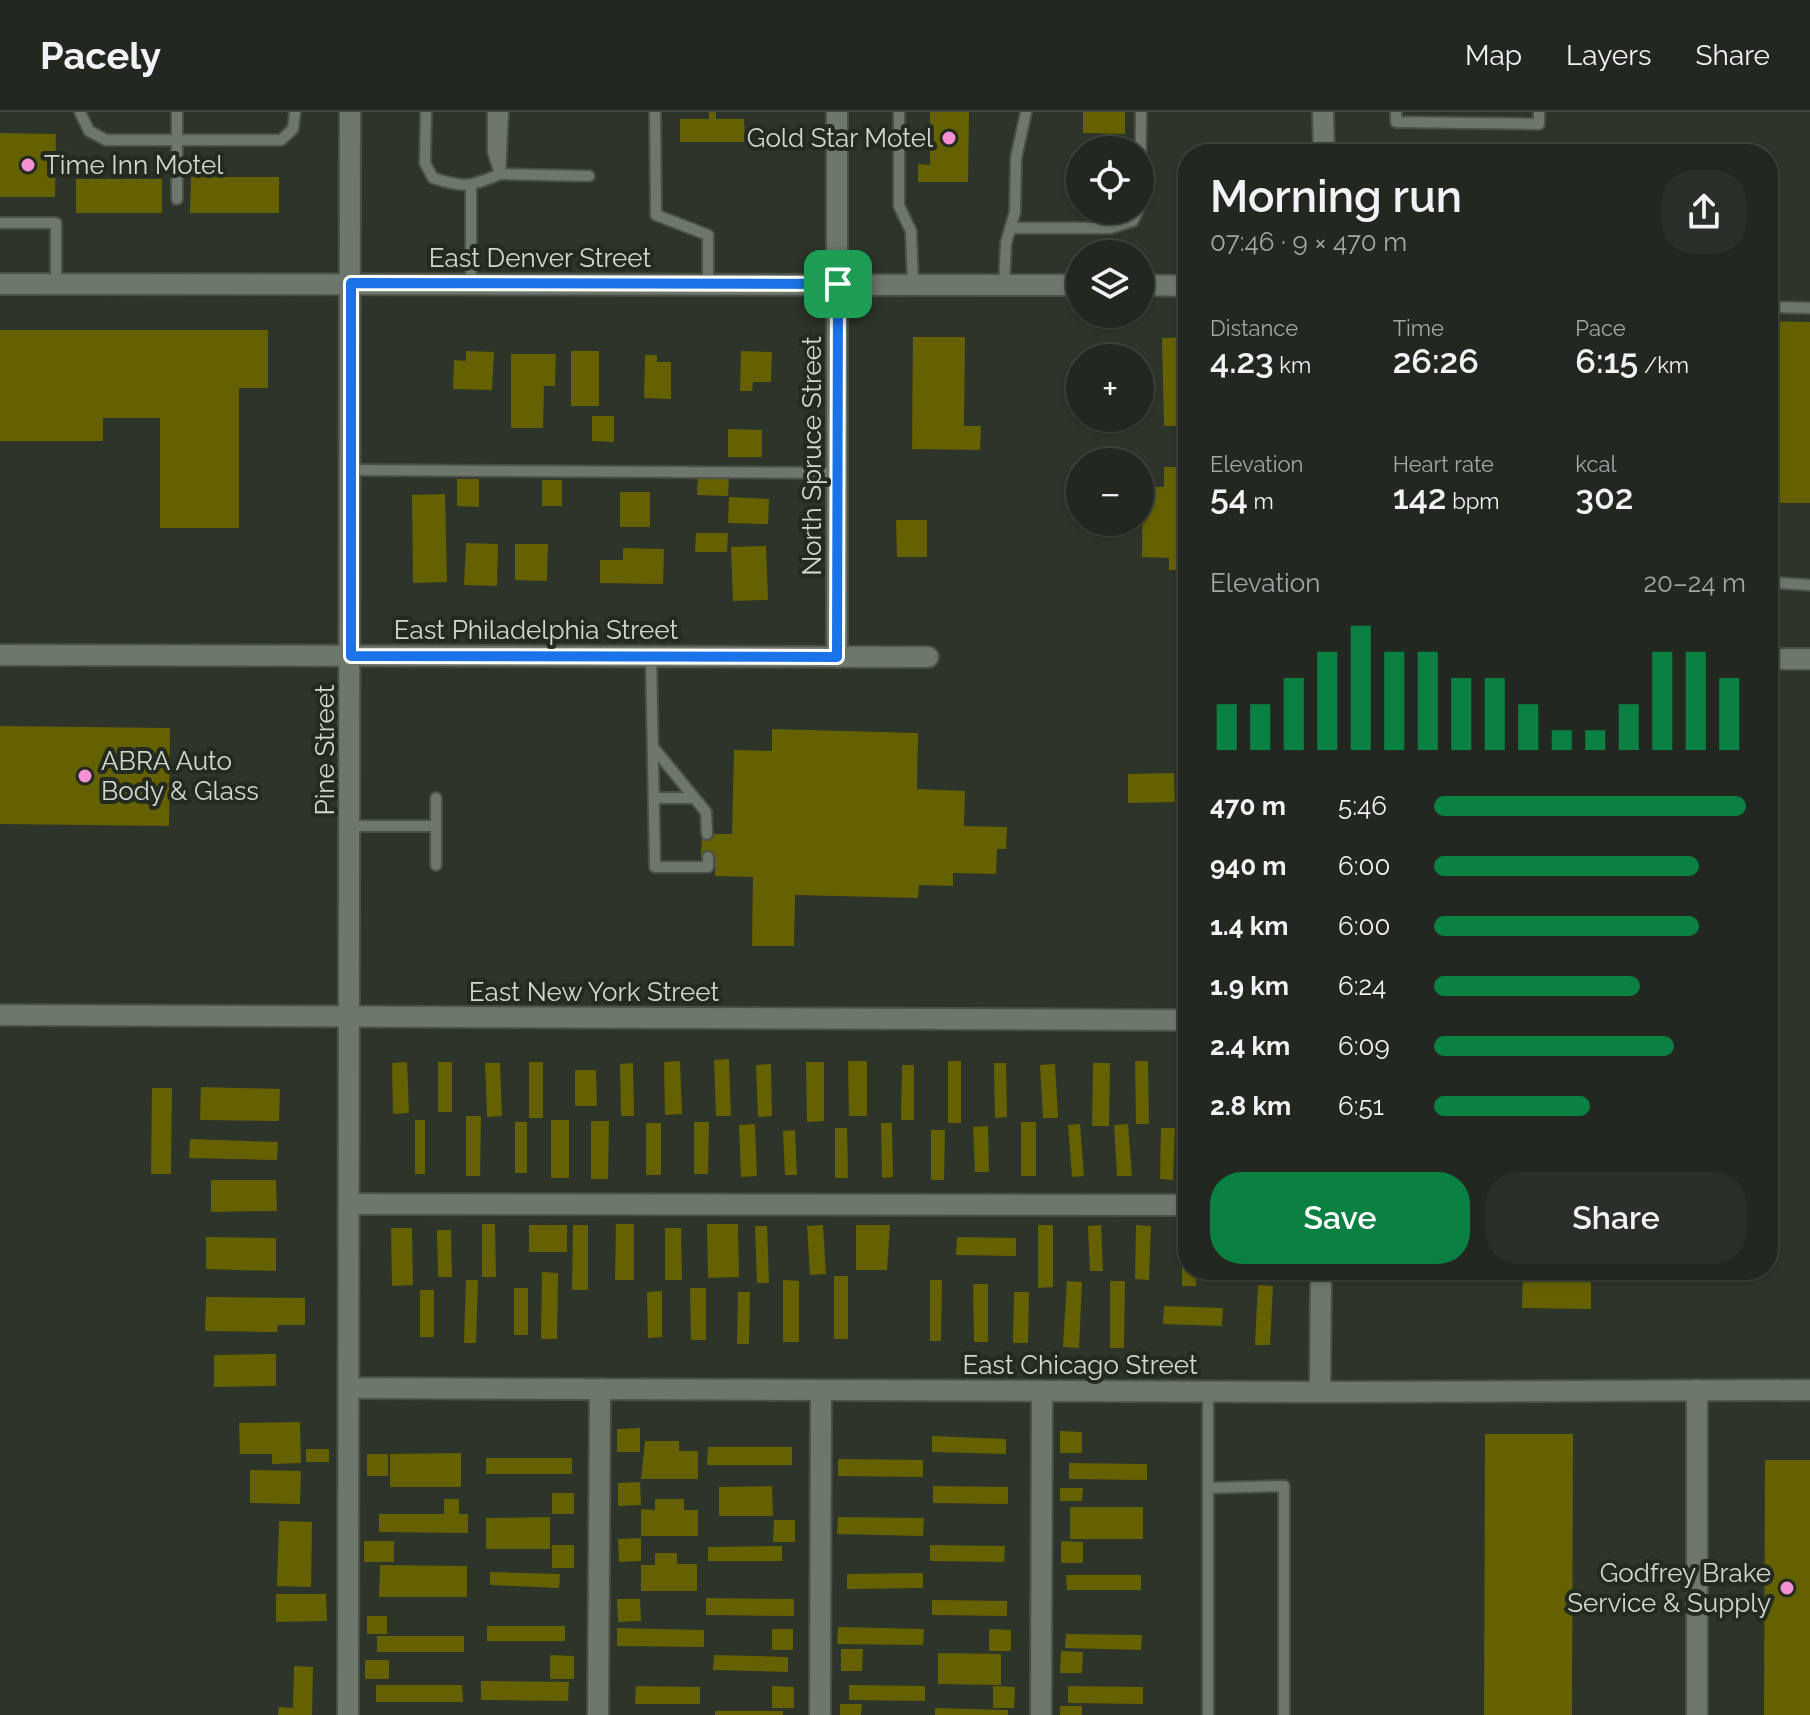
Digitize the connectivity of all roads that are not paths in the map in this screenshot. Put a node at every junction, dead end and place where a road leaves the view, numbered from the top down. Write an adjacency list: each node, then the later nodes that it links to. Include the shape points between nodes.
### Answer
1 (80, 112): 17 (lane, via 89,131 106,140)
2 (177, 112): 17 (lane)
3 (295, 112): 17 (lane, via 293,129 281,140)
4 (350, 112): 27 (street, Pine Street)
5 (426, 112): 21 (lane, via 425,163 433,178)
6 (493, 112): 19 (lane, via 493,152)
7 (503, 112): 19 (lane)
8 (655, 112): 30 (lane, via 656,215 708,235)
9 (837, 112): 31 (street, North Spruce Street)
10 (899, 112): 32 (lane, via 899,206 911,231)
11 (1026, 112): 25 (lane)
12 (1141, 112): 16 (lane)
13 (1323, 112): 18 (street)
14 (1396, 112): 15 (lane, via 1396,122 1539,124)
15 (1539, 112)
16 (1140, 136)
17 (177, 140): 22 (lane)
18 (1324, 144)
19 (500, 174): 20 (lane); 21 (lane)
20 (589, 176)
21 (471, 186): 28 (lane)
22 (177, 199)
23 (0, 223): 26 (lane, via 56,223)
24 (1123, 224): 25 (lane)
25 (1010, 228): 33 (lane)
26 (56, 283): 27 (street, East Denver Street); 29 (street, East Denver Street)
27 (351, 283): 28 (street, East Denver Street); 39 (street, Pine Street)
28 (471, 283): 30 (street, East Denver Street)
29 (0, 284)
30 (708, 284): 31 (street, East Denver Street)
31 (838, 284): 32 (street, East Denver Street); 40 (street, North Spruce Street)
32 (913, 284): 33 (street, East Denver Street)
33 (1004, 285): 34 (street, East Denver Street)
34 (1066, 285)
35 (1154, 285): 36 (street)
36 (1178, 286)
37 (1778, 307): 38 (lane)
38 (1810, 308)
39 (351, 470): 40 (lane); 44 (street, Pine Street)
40 (838, 473): 46 (street, North Spruce Street)
41 (1778, 583): 42 (lane)
42 (1810, 585)
43 (0, 655): 44 (street, East Philadelphia Street)
44 (351, 656): 45 (street, East Philadelphia Street); 54 (street, Pine Street)
45 (651, 656): 46 (street, East Philadelphia Street); 50 (lane)
46 (837, 657): 47 (street, East Philadelphia Street)
47 (928, 657)
48 (1778, 659): 49 (street)
49 (1810, 659)
50 (653, 746): 52 (lane); 53 (lane)
51 (436, 798): 55 (lane)
52 (654, 798): 53 (lane); 57 (lane, via 655,867 708,867)
53 (693, 798): 56 (lane, via 706,812)
54 (351, 826): 55 (lane); 60 (street, Pine Street)
55 (436, 826): 58 (lane)
56 (707, 834)
57 (708, 857)
58 (436, 865)
59 (0, 1015): 60 (street, East New York Street)
60 (350, 1017): 61 (street, East New York Street); 62 (street, Pine Street)
61 (1178, 1020)
62 (349, 1204): 63 (street); 65 (street, Pine Street)
63 (1178, 1205)
64 (1321, 1280): 72 (street)
65 (349, 1388): 66 (street, East Chicago Street); 74 (street, Pine Street)
66 (600, 1389): 67 (street, East Chicago Street); 75 (street)
67 (821, 1390): 70 (street, East Chicago Street); 76 (street)
68 (1697, 1390): 69 (street, East Chicago Street); 72 (street, East Chicago Street); 80 (street)
69 (1810, 1390)
70 (1042, 1391): 71 (street, East Chicago Street); 77 (street)
71 (1208, 1391): 72 (street, East Chicago Street); 73 (lane)
72 (1320, 1392)
73 (1208, 1488): 78 (lane); 79 (lane, via 1284,1486)
74 (348, 1715)
75 (598, 1715)
76 (820, 1715)
77 (1041, 1715)
78 (1208, 1715)
79 (1284, 1715)
80 (1697, 1715)

